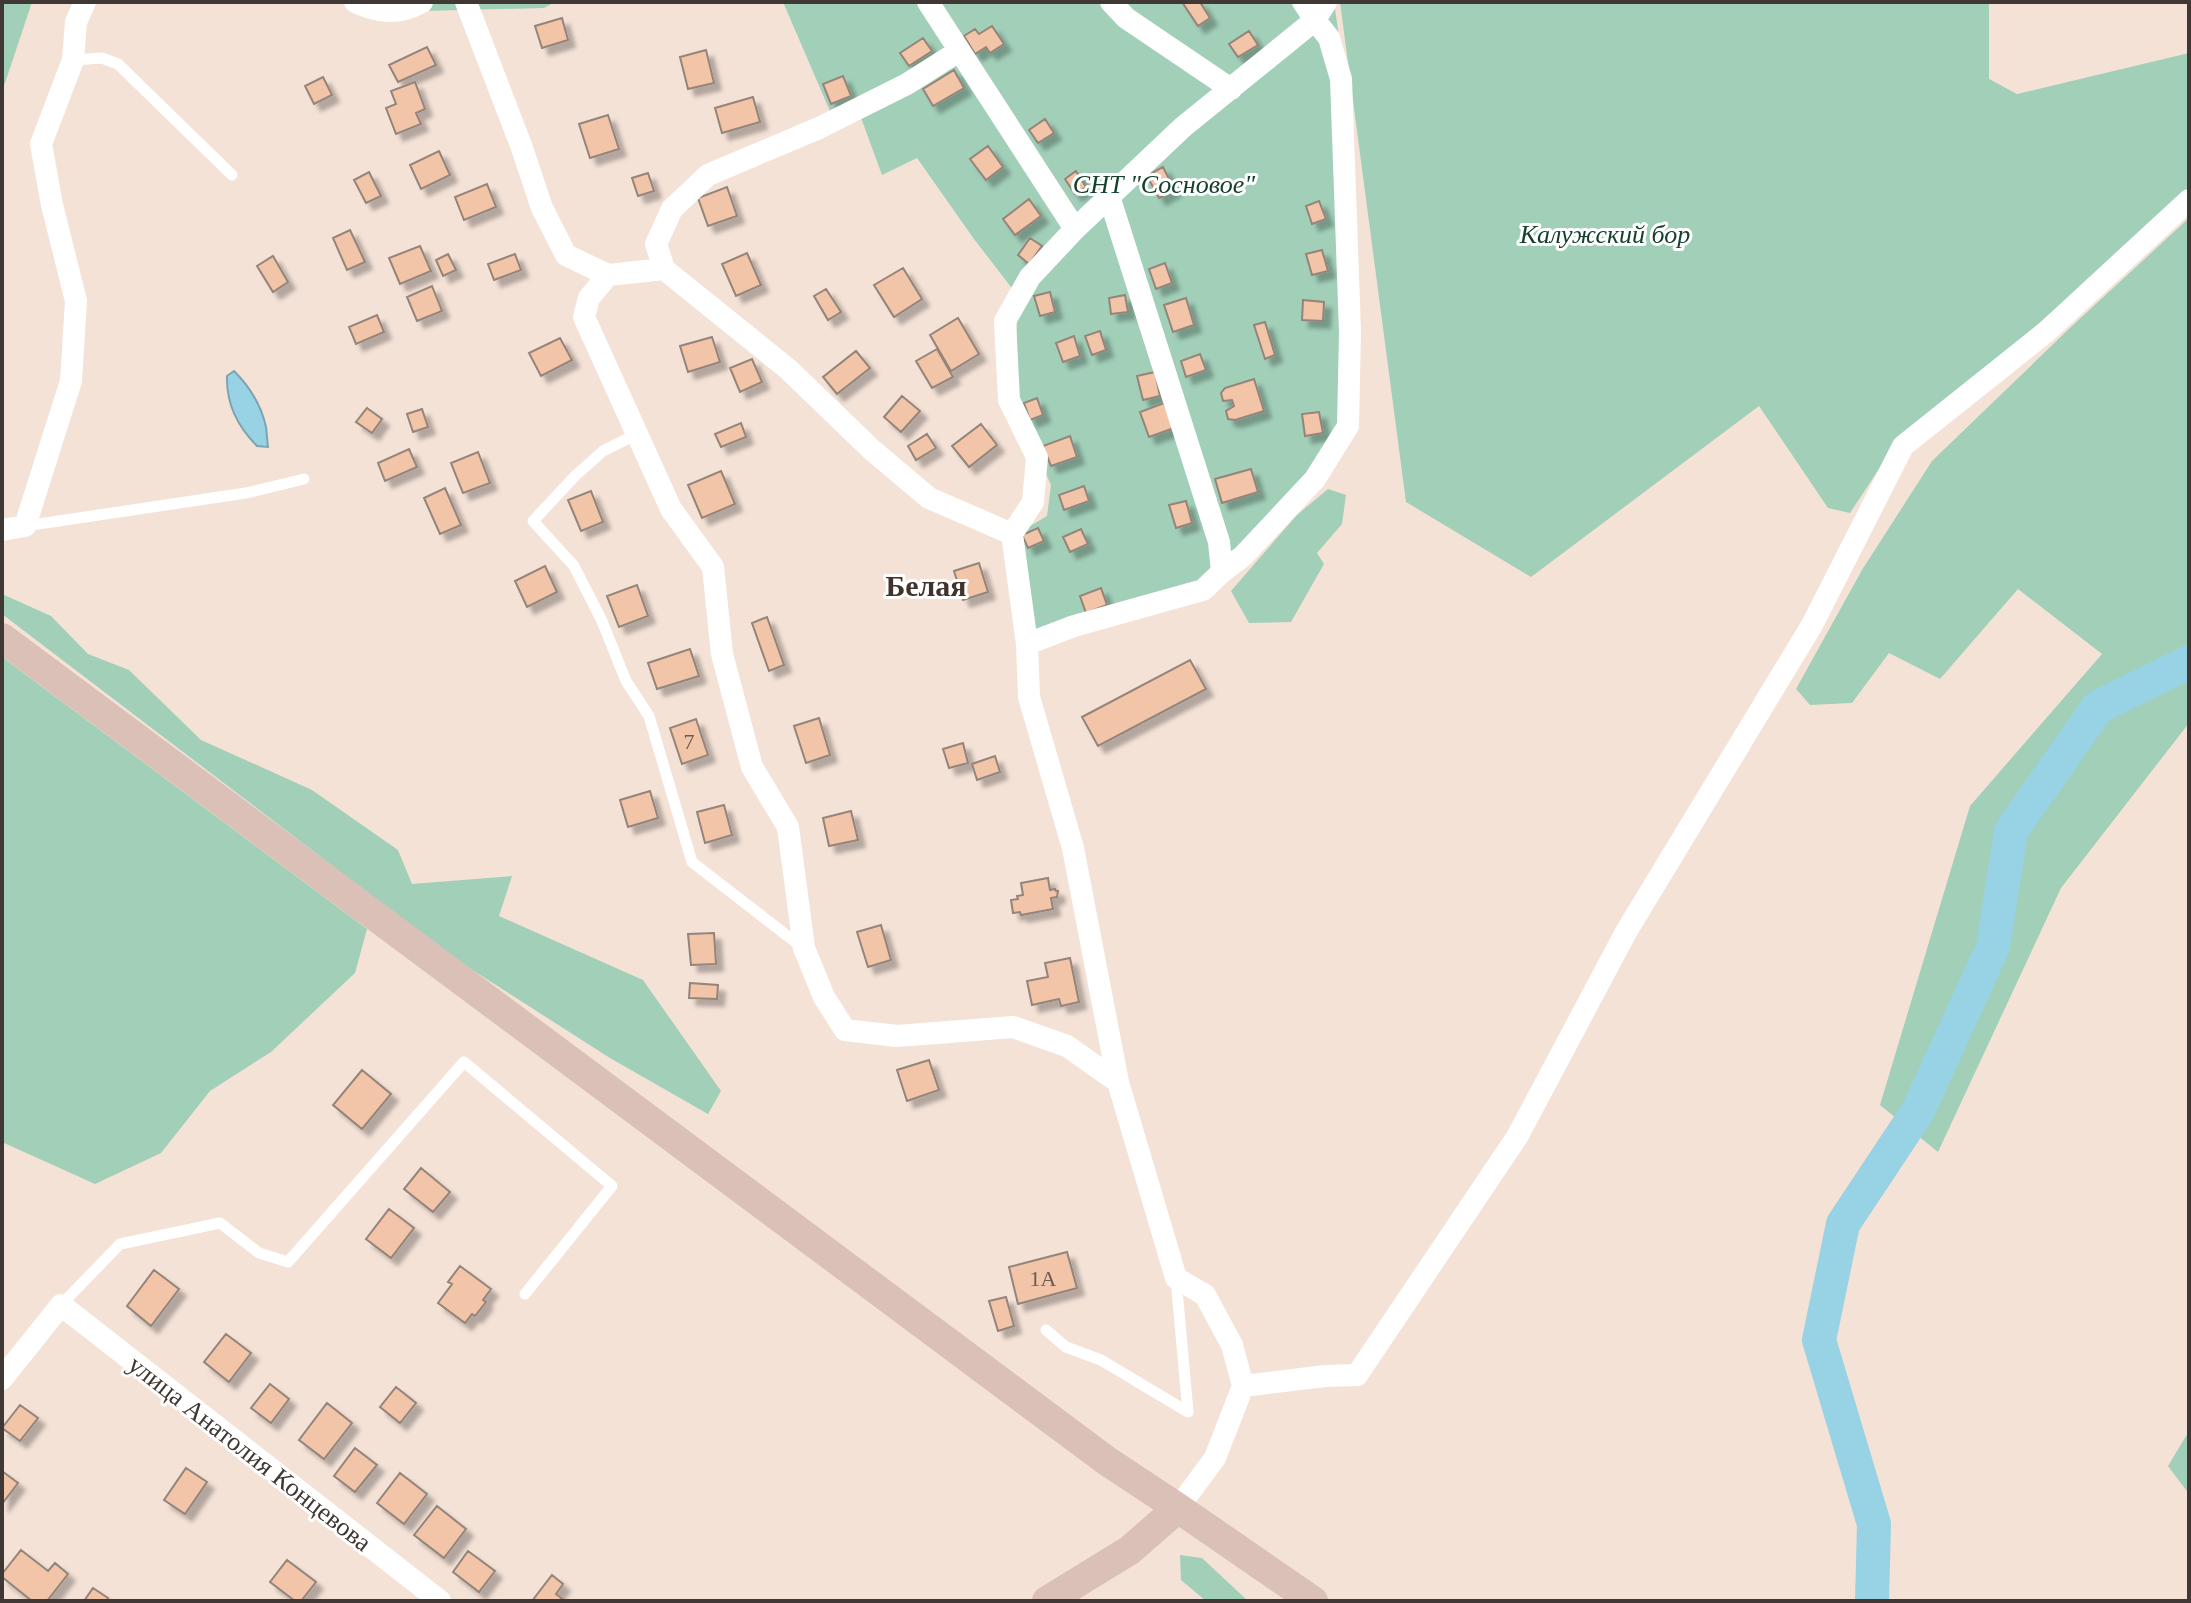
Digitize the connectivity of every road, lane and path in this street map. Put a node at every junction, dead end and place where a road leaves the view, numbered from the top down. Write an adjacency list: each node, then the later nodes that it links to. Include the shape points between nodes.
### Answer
1 (85, 2): 9 (street, via 76,22)
2 (355, 2): 3 (street, via 373,11 406,10)
3 (422, 2)
4 (465, 2): 16 (street, via 542,208 566,255)
5 (928, 2): 8 (street)
6 (1111, 2): 10 (street, via 1126,18)
7 (1315, 8): 10 (street); 22 (street, via 1341,79 1348,426 1315,479)
8 (959, 51): 14 (street); 15 (street, via 819,128 708,175 672,209 656,244)
9 (73, 60): 11 (lane, via 102,58 118,64); 19 (street, via 41,144 76,301 71,381)
10 (1231, 89): 12 (street)
11 (232, 175)
12 (1109, 196): 14 (street); 22 (street, via 1219,542)
13 (2189, 200): 32 (street, via 2046,332 1903,446 1812,625 1626,932 1517,1137 1357,1375)
14 (1075, 229): 21 (street, via 1030,277 1005,321 1009,400 1037,457 1033,502)
15 (664, 269): 16 (street); 21 (street, via 788,369 929,498)
16 (608, 275): 17 (street, via 589,298 584,317)
17 (637, 434): 25 (street, via 671,509 713,567 722,654 752,767 788,827); 25 (lane, via 603,451 533,521 574,566 626,681 649,716 692,862)
18 (304, 479): 19 (lane, via 246,493)
19 (25, 526): 20 (street)
20 (2, 530)
21 (1012, 534): 24 (street)
22 (1222, 572): 24 (street, via 1203,590)
23 (2, 638): 33 (main road, via 1107,1461)
24 (1027, 644): 26 (street, via 1029,697 1073,848)
25 (804, 948): 26 (street, via 824,997 845,1030 897,1036 1013,1027 1067,1046)
26 (1118, 1082): 27 (street)
27 (1176, 1278): 30 (lane, via 1188,1412 1101,1360 1066,1347); 32 (street, via 1205,1295 1232,1345)
28 (525, 1294): 29 (lane, via 612,1186 464,1062 288,1262 259,1253 220,1223 120,1244)
29 (61, 1305): 31 (street); 35 (street, улица Анатолия Концевова)
30 (1046, 1330)
31 (2, 1379)
32 (1243, 1386): 33 (street, via 1215,1458)
33 (1178, 1508): 34 (main road); 37 (main road)
34 (1072, 1592): 36 (main road)
35 (440, 1601)
36 (1047, 1601)
37 (1313, 1601)

